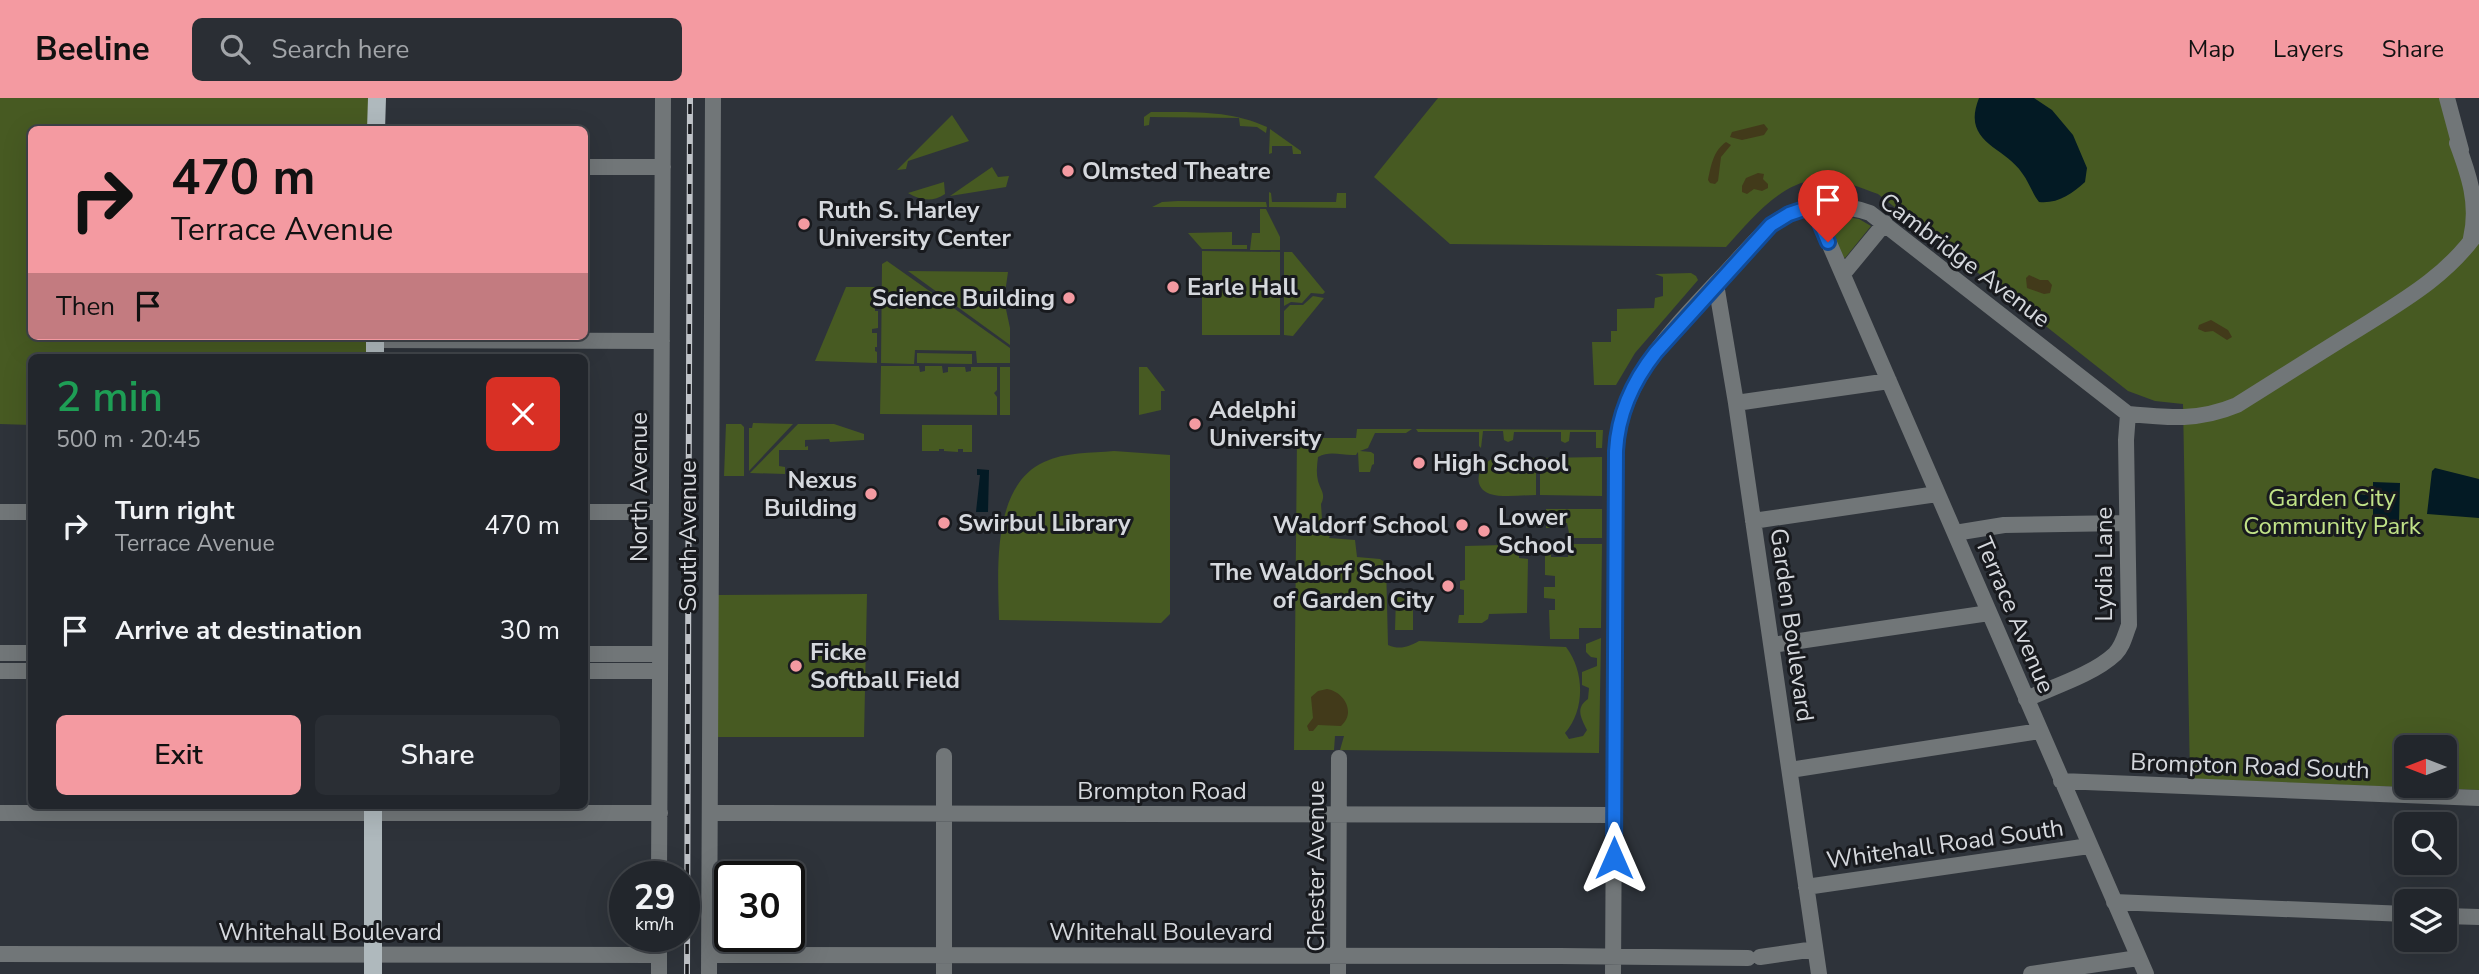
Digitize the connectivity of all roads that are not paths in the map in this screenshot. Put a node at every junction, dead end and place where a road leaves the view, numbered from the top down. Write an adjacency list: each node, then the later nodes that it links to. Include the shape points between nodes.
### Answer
1 (377, 98): 5 (main road)
2 (663, 98): 8 (street, North Avenue)
3 (713, 98): 48 (street, South Avenue)
4 (2447, 98): 6 (street)
5 (376, 126)
6 (2457, 143): 9 (street); 13 (street, via 2478,207)
7 (588, 167): 8 (street)
8 (663, 167): 16 (street, North Avenue)
9 (2479, 179)
10 (1813, 206): 11 (street, Cambridge Avenue, via 1858,209); 14 (street, Terrace Avenue); 15 (street, Cambridge Avenue, via 1771,225)
11 (1885, 223): 14 (street); 20 (street, Cambridge Avenue)
12 (2479, 230): 13 (street)
13 (2468, 247): 20 (street, via 2443,272 2403,300 2237,405 2197,417)
14 (1843, 274): 18 (street, Terrace Avenue)
15 (1716, 284): 19 (street, Garden Boulevard); 51 (street, Cambridge Avenue, via 1647,362 1629,393 1619,425)
16 (662, 341): 17 (street); 25 (street, North Avenue)
17 (375, 344)
18 (1889, 381): 19 (street); 21 (street, Terrace Avenue)
19 (1736, 403): 26 (street, Garden Boulevard)
20 (2128, 414): 27 (street, Lydia Lane)
21 (1937, 494): 26 (street); 28 (street, Terrace Avenue)
22 (0, 512): 23 (street)
23 (28, 512)
24 (588, 512): 25 (street)
25 (661, 512): 34 (street, North Avenue)
26 (1754, 521): 30 (street, Garden Boulevard)
27 (2127, 523): 28 (street, via 2004,525); 38 (street, Lydia Lane, via 2129,625 2123,643 2101,665)
28 (1955, 533): 29 (street, Terrace Avenue)
29 (1989, 613): 30 (street); 38 (street, Terrace Avenue)
30 (1772, 645): 42 (street, Garden Boulevard)
31 (0, 653): 32 (street)
32 (28, 653)
33 (588, 654): 34 (street)
34 (660, 663): 37 (street); 47 (street, North Avenue)
35 (0, 671): 36 (street)
36 (28, 671)
37 (588, 671)
38 (2026, 699): 39 (street, Terrace Avenue)
39 (2040, 731): 42 (street); 43 (street, Terrace Avenue)
40 (944, 756): 49 (street)
41 (1339, 758): 50 (street, Chester Avenue)
42 (1790, 770): 54 (street, Garden Boulevard)
43 (2062, 781): 44 (street, Brompton Road South); 52 (street, Terrace Avenue)
44 (2479, 799)
45 (373, 809): 46 (street); 47 (street); 61 (main road)
46 (0, 813)
47 (660, 813): 53 (street, North Avenue)
48 (710, 813): 49 (street, Brompton Road); 63 (street, South Avenue)
49 (944, 814): 50 (street, Brompton Road); 64 (street)
50 (1339, 814): 51 (street, Brompton Road); 65 (street, Chester Avenue)
51 (1614, 815): 66 (street, Cambridge Avenue)
52 (2090, 846): 54 (street, Whitehall Road South); 55 (street, Terrace Avenue)
53 (659, 861)
54 (1807, 887): 59 (street, Garden Boulevard)
55 (2114, 902): 56 (street); 67 (street, Terrace Avenue)
56 (2394, 914)
57 (2457, 916): 58 (street)
58 (2479, 917)
59 (1815, 949): 66 (street, Whitehall Boulevard, via 1754,958); 75 (street, Garden Boulevard)
60 (0, 954): 61 (street, Whitehall Boulevard)
61 (373, 954): 62 (street, Whitehall Boulevard); 69 (main road)
62 (659, 955): 70 (street)
63 (709, 955): 64 (street, Whitehall Boulevard); 71 (street, South Avenue)
64 (944, 955): 65 (street, Whitehall Boulevard); 72 (street)
65 (1338, 955): 66 (street, Whitehall Boulevard); 73 (street, Chester Avenue)
66 (1613, 956): 74 (street, Cambridge Avenue)
67 (2138, 957): 68 (street); 77 (street, Terrace Avenue)
68 (2059, 972): 76 (street)
69 (373, 974)
70 (659, 974)
71 (709, 974)
72 (943, 974)
73 (1338, 974)
74 (1613, 974)
75 (1819, 974)
76 (2031, 974)
77 (2146, 974)

